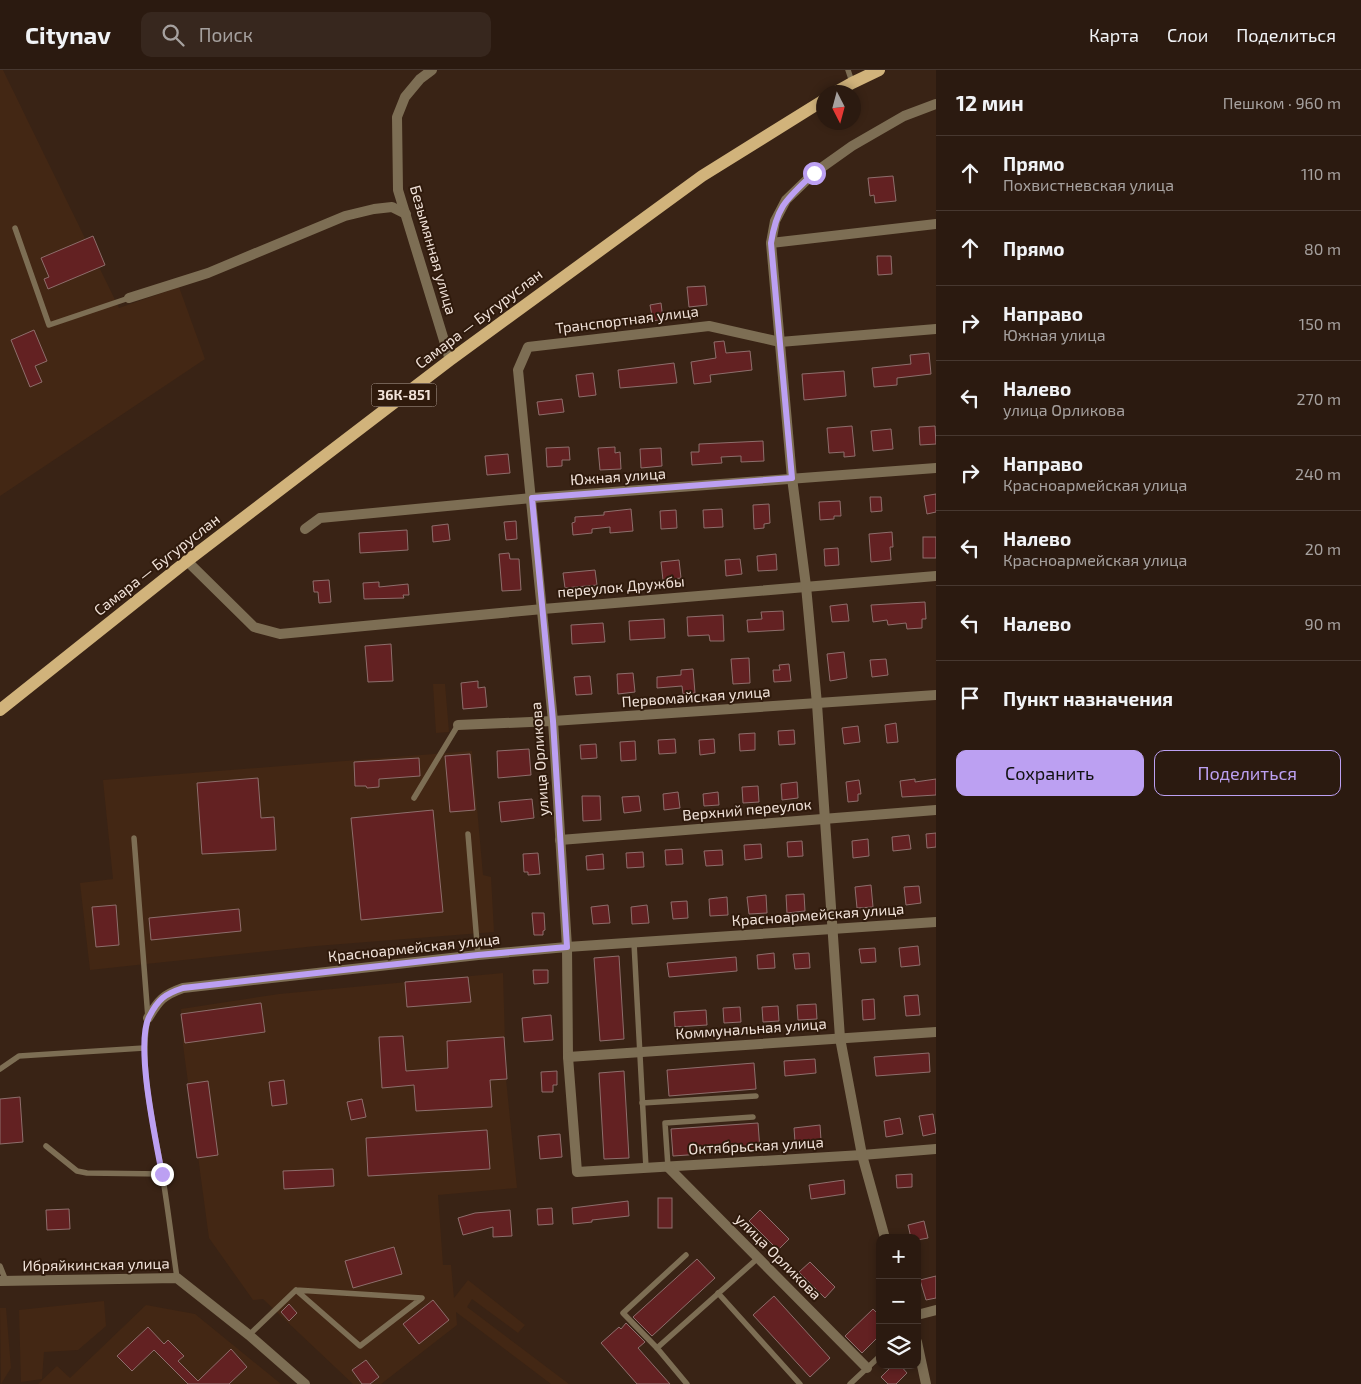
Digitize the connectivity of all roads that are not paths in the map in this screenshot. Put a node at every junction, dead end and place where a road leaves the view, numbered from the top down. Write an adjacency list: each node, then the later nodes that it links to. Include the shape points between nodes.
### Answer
1 (432, 70): 8 (street, Безымянная улица, via 405,97 397,117 398,190)
2 (848, 70): 4 (lane)
3 (879, 70): 4 (main road)
4 (852, 82): 5 (main road)
5 (847, 85)
6 (936, 104): 11 (street, via 904,116 814,173 786,200 775,221)
7 (816, 105): 16 (main road, Самара — Бугуруслан / 36К-851, via 702,176)
8 (406, 214): 12 (street, via 392,207 345,216 208,273); 16 (street, Безымянная улица)
9 (936, 224): 11 (street)
10 (15, 228): 12 (lane, via 49,325)
11 (771, 243): 14 (street)
12 (129, 298)
13 (936, 329): 14 (street, Транспортная улица)
14 (780, 342): 15 (street, Транспортная улица, via 709,326); 18 (street)
15 (528, 347): 19 (street, улица Орликова, via 518,370)
16 (450, 360): 21 (main road, Самара — Бугуруслан / 36К-851)
17 (936, 468): 18 (street, Южная улица)
18 (792, 478): 19 (street, Южная улица); 23 (street)
19 (532, 498): 20 (street, Южная улица, via 320,518); 24 (street, улица Орликова)
20 (305, 529)
21 (187, 561): 24 (street, переулок Дружбы, via 254,626 280,634); 27 (main road, Самара — Бугуруслан / 36К-851)
22 (936, 576): 23 (street, переулок Дружбы)
23 (806, 586): 24 (street, переулок Дружбы); 26 (street)
24 (543, 609): 28 (street, улица Орликова)
25 (936, 695): 26 (street, Первомайская улица)
26 (817, 704): 28 (street, Первомайская улица); 32 (street)
27 (0, 710)
28 (553, 721): 29 (street, Первомайская улица); 35 (street, улица Орликова)
29 (458, 725): 30 (lane)
30 (414, 798)
31 (936, 810): 32 (street, Верхний переулок)
32 (825, 818): 35 (street, Верхний переулок); 37 (street)
33 (468, 834): 40 (lane)
34 (134, 838): 41 (lane)
35 (560, 840): 39 (street, улица Орликова)
36 (936, 922): 37 (street, Красноармейская улица)
37 (834, 930): 38 (street, Красноармейская улица); 43 (street)
38 (634, 943): 39 (street, Красноармейская улица); 45 (lane)
39 (567, 947): 40 (street, Красноармейская улица); 46 (street, улица Орликова)
40 (478, 955): 41 (street, Красноармейская улица, via 183,988 168,993)
41 (148, 1018): 44 (lane)
42 (936, 1032): 43 (street, Коммунальная улица)
43 (840, 1038): 45 (street, Коммунальная улица); 53 (street)
44 (144, 1048): 47 (lane, via 19,1056); 57 (lane)
45 (640, 1052): 46 (street, Коммунальная улица); 49 (lane)
46 (568, 1057): 56 (street, улица Орликова)
47 (0, 1069)
48 (756, 1096): 49 (lane)
49 (642, 1104): 55 (lane)
50 (752, 1117): 54 (lane, via 665,1123)
51 (46, 1146): 57 (lane, via 78,1171)
52 (936, 1149): 53 (street, Октябрьская улица)
53 (862, 1155): 54 (street, Октябрьская улица); 58 (street)
54 (668, 1167): 55 (street, Октябрьская улица); 60 (street, улица Орликова)
55 (646, 1168): 56 (street, Октябрьская улица)
56 (577, 1172)
57 (162, 1174): 62 (lane)
58 (884, 1234)
59 (686, 1256): 69 (lane, via 623,1313)
60 (758, 1258): 65 (lane); 72 (street, улица Орликова)
61 (0, 1266): 63 (lane)
62 (176, 1278): 63 (street, Ибряйкинская улица); 68 (street, Ибряйкинская улица)
63 (3, 1281)
64 (296, 1290): 64 (lane, via 354,1294 422,1298 360,1346); 68 (lane)
65 (718, 1293): 69 (lane); 75 (lane)
66 (936, 1310): 67 (street)
67 (921, 1314)
68 (249, 1336): 73 (street, Ибряйкинская улица)
69 (656, 1348): 74 (lane)
70 (876, 1360): 72 (lane)
71 (921, 1361): 77 (street)
72 (867, 1368): 76 (lane)
73 (305, 1384)
74 (687, 1384)
75 (800, 1384)
76 (850, 1384)
77 (926, 1384)

